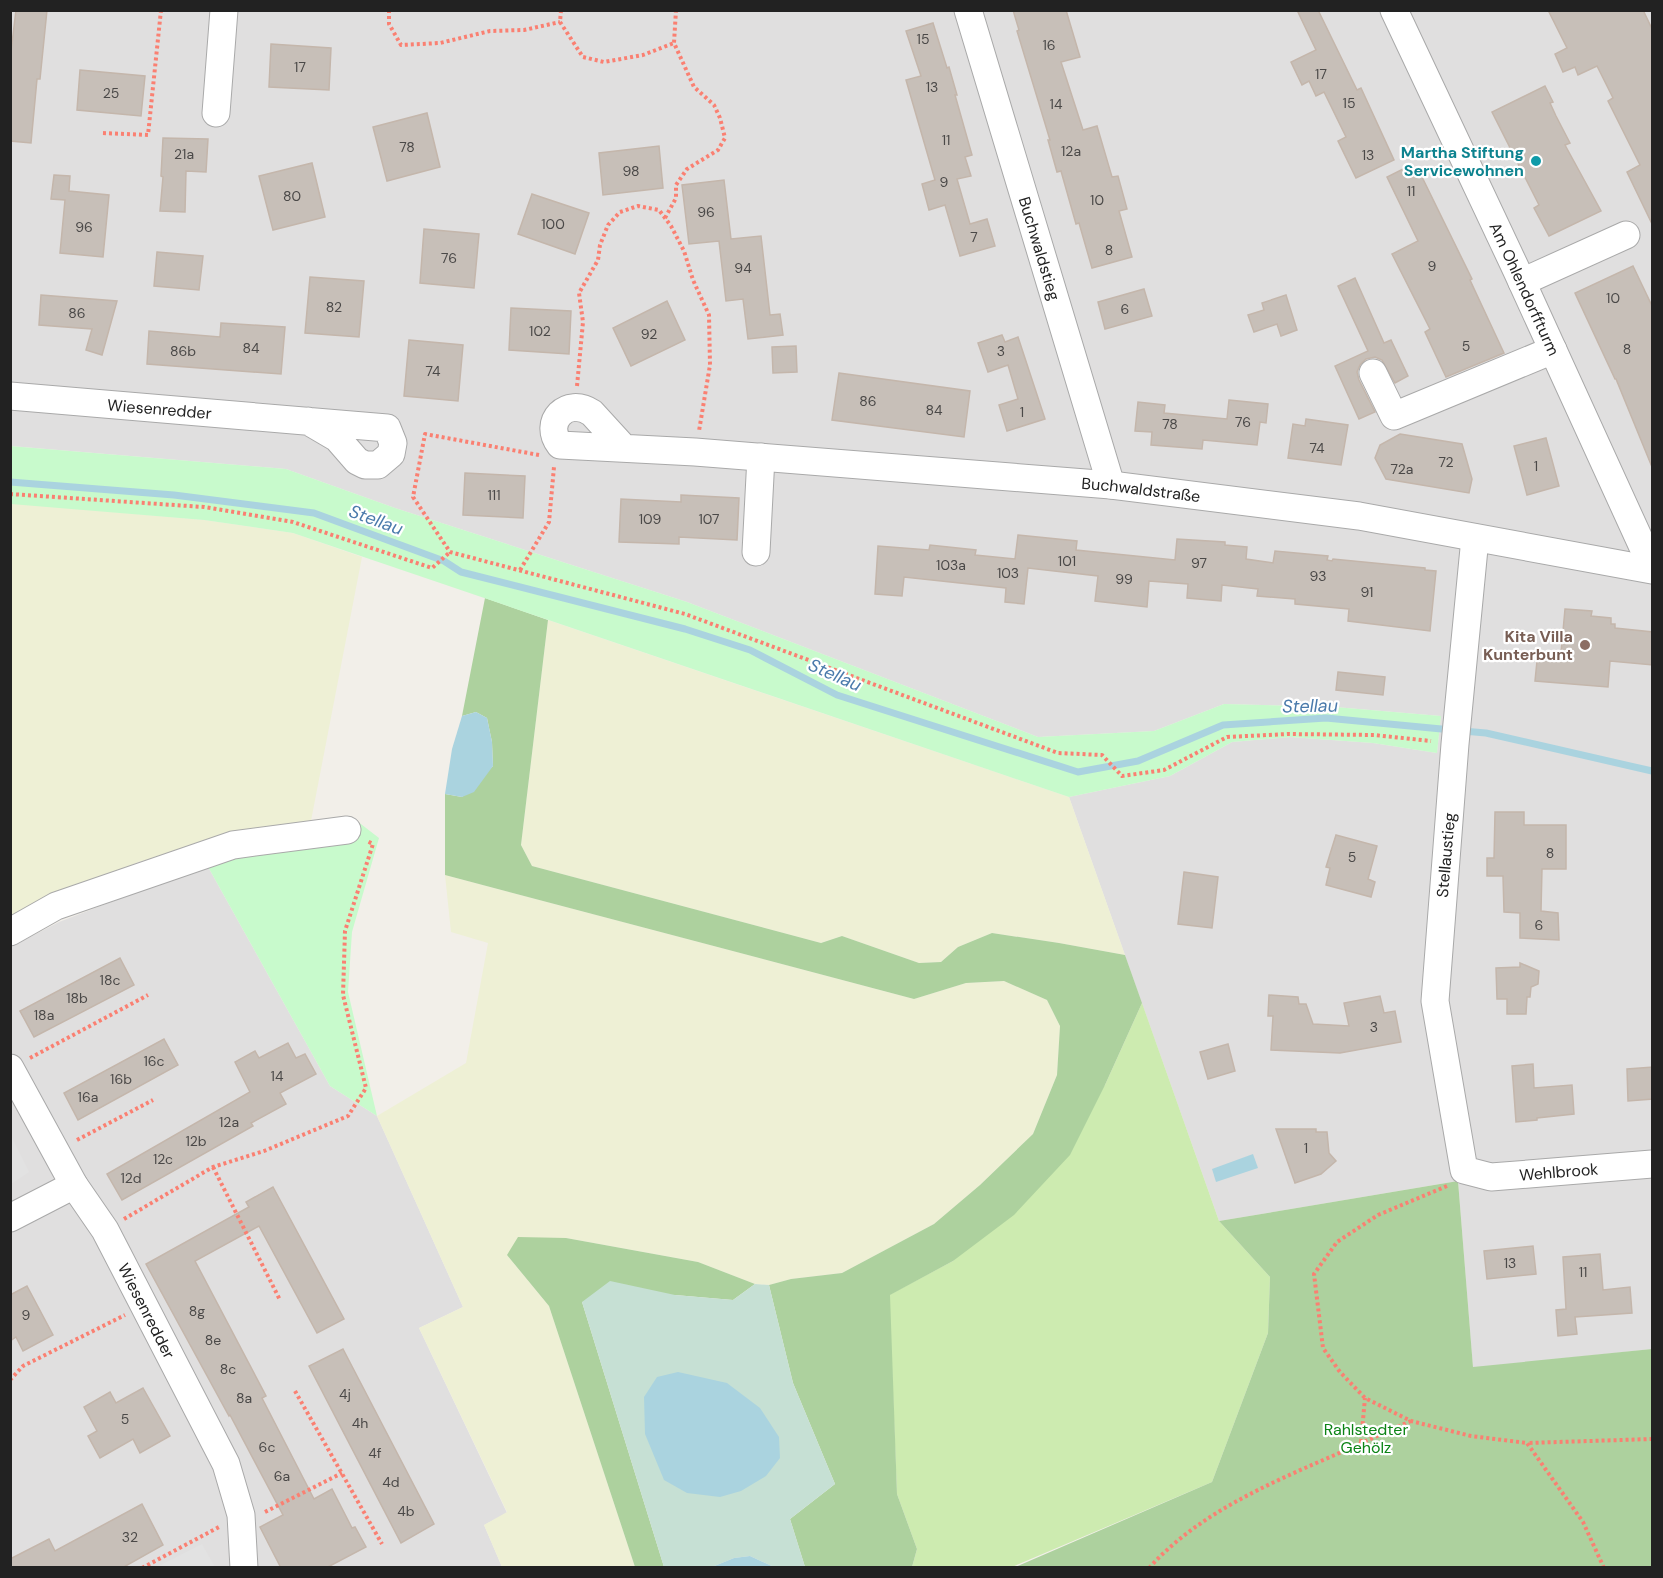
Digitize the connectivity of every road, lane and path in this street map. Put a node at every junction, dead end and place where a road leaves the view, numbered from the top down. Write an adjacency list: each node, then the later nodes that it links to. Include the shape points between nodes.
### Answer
1 (161, 10): 11 (path, via 148,135)
2 (224, 10): 10 (street)
3 (389, 10): 8 (path, via 389,24 401,45 440,44 490,31 524,30)
4 (561, 10): 8 (path)
5 (676, 10): 9 (path)
6 (968, 10): 24 (street, Buchwaldstieg)
7 (1394, 10): 14 (street, Am Ohlendorffturm)
8 (560, 22): 9 (path, via 583,57 604,62 643,55)
9 (674, 43): 12 (path, via 694,87 714,105 725,138 718,150 687,169 676,185 676,198)
10 (216, 113)
11 (103, 133)
12 (665, 218): 17 (path, via 659,210 638,206 620,212 608,225 598,260 579,292 582,322); 22 (path, via 684,251 709,315 710,365)
13 (1626, 235): 14 (street)
14 (1522, 282): 15 (street, Am Ohlendorffturm)
15 (1553, 350): 16 (street, via 1394,416); 29 (street, Am Ohlendorffturm)
16 (1373, 373)
17 (578, 384)
18 (10, 396): 19 (street, Wiesenredder)
19 (308, 421)
20 (624, 448): 21 (street, Buchwaldstraße); 21 (street, via 592,413 577,406 556,419 555,438); 22 (street, Buchwaldstraße)
21 (563, 452): 27 (path, via 425,434 413,497); 30 (path, via 549,522)
22 (695, 452): 23 (street, Buchwaldstraße)
23 (761, 458): 24 (street, Buchwaldstraße); 28 (street)
24 (1111, 485): 26 (street, Buchwaldstraße, via 1359,516)
25 (10, 494): 27 (path, via 204,507 293,522 432,568)
26 (1475, 538): 29 (street, Buchwaldstraße); 31 (street, Stellaustieg)
27 (450, 552): 30 (path)
28 (756, 552)
29 (1653, 568)
30 (520, 570): 31 (path, via 685,614 1058,753 1102,755 1122,776 1164,770 1227,737 1374,735)
31 (1455, 744): 40 (street, Stellaustieg, via 1435,1001)
32 (347, 830): 33 (street, via 233,845 56,906); 39 (path, via 373,844 345,931 343,995 366,1088 348,1116 264,1151)
33 (10, 932)
34 (148, 995): 35 (path)
35 (11, 1068): 37 (street, Wiesenredder)
36 (153, 1100): 37 (path)
37 (56, 1151): 41 (street, Wiesenredder)
38 (1653, 1164): 40 (street, Wehlbrook, via 1491,1177)
39 (213, 1167): 43 (path); 44 (path)
40 (1464, 1170): 48 (path, via 1456,1182 1378,1215 1337,1242 1314,1274 1323,1348)
41 (74, 1185): 42 (street); 43 (street, Wiesenredder)
42 (10, 1218)
43 (105, 1230): 45 (street, Wiesenredder)
44 (280, 1300)
45 (144, 1305): 46 (path, via 23,1366); 54 (street, Wiesenredder, via 226,1464)
46 (10, 1380)
47 (295, 1391): 53 (path)
48 (1365, 1398): 49 (path); 51 (path)
49 (1411, 1421): 51 (path); 52 (path, via 1471,1436)
50 (1653, 1439): 52 (path)
51 (1361, 1443): 58 (path, via 1238,1499 1166,1548)
52 (1527, 1443): 59 (path, via 1583,1522)
53 (342, 1473): 54 (path); 55 (path)
54 (241, 1520): 56 (path); 57 (street, Wiesenredder)
55 (382, 1544)
56 (142, 1568)
57 (244, 1568)
58 (1149, 1568)
59 (1604, 1568)

